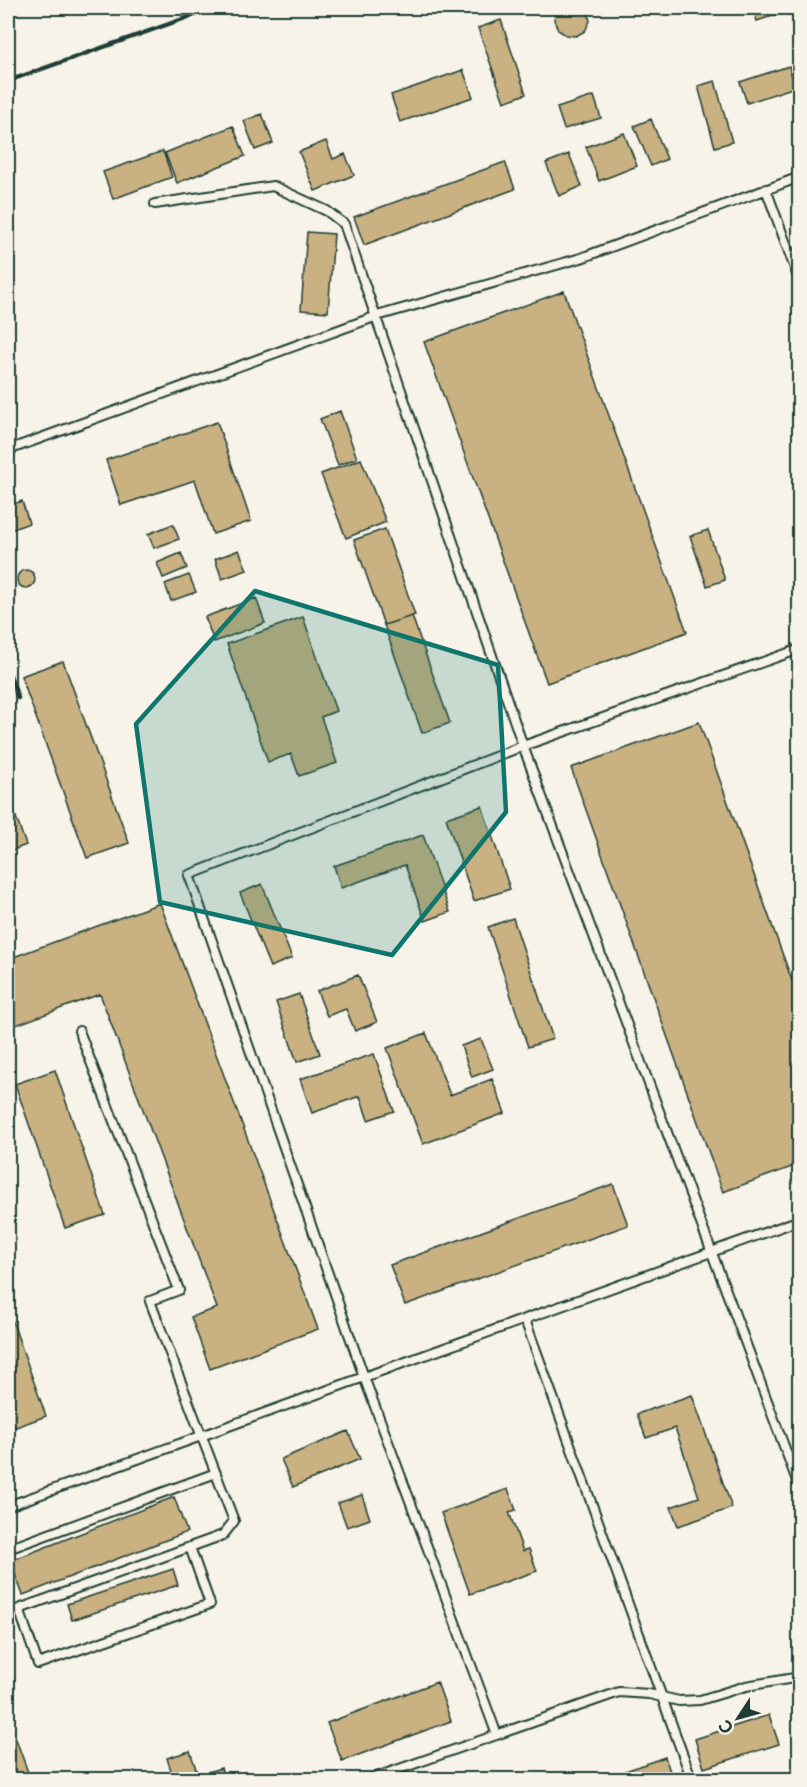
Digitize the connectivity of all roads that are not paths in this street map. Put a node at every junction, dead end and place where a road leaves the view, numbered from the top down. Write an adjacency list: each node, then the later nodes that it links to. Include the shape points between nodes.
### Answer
1 (800, 177): 2 (lane)
2 (766, 189): 4 (lane); 5 (lane, via 581,258)
3 (155, 204): 5 (lane, via 273,186 327,211 344,224)
4 (800, 282)
5 (377, 316): 6 (lane); 8 (lane)
6 (8, 450)
7 (800, 649): 8 (lane)
8 (523, 746): 11 (lane); 13 (lane, via 189,875)
9 (79, 1031): 14 (lane, via 178,1290 150,1301)
10 (800, 1220): 11 (lane)
11 (712, 1253): 12 (lane); 16 (lane)
12 (525, 1320): 13 (lane); 23 (lane)
13 (364, 1377): 14 (lane); 24 (lane)
14 (202, 1436): 15 (lane); 17 (lane)
15 (216, 1473): 18 (lane, via 234,1521 223,1535); 19 (lane)
16 (800, 1489)
17 (8, 1506)
18 (190, 1547): 20 (lane); 20 (lane, via 210,1604 38,1664)
19 (8, 1549)
20 (19, 1609): 21 (lane)
21 (8, 1613)
22 (800, 1677): 23 (lane, via 746,1686 700,1700)
23 (664, 1698): 24 (lane, via 619,1692); 26 (lane)
24 (497, 1735): 25 (lane)
25 (368, 1779)
26 (692, 1779)

